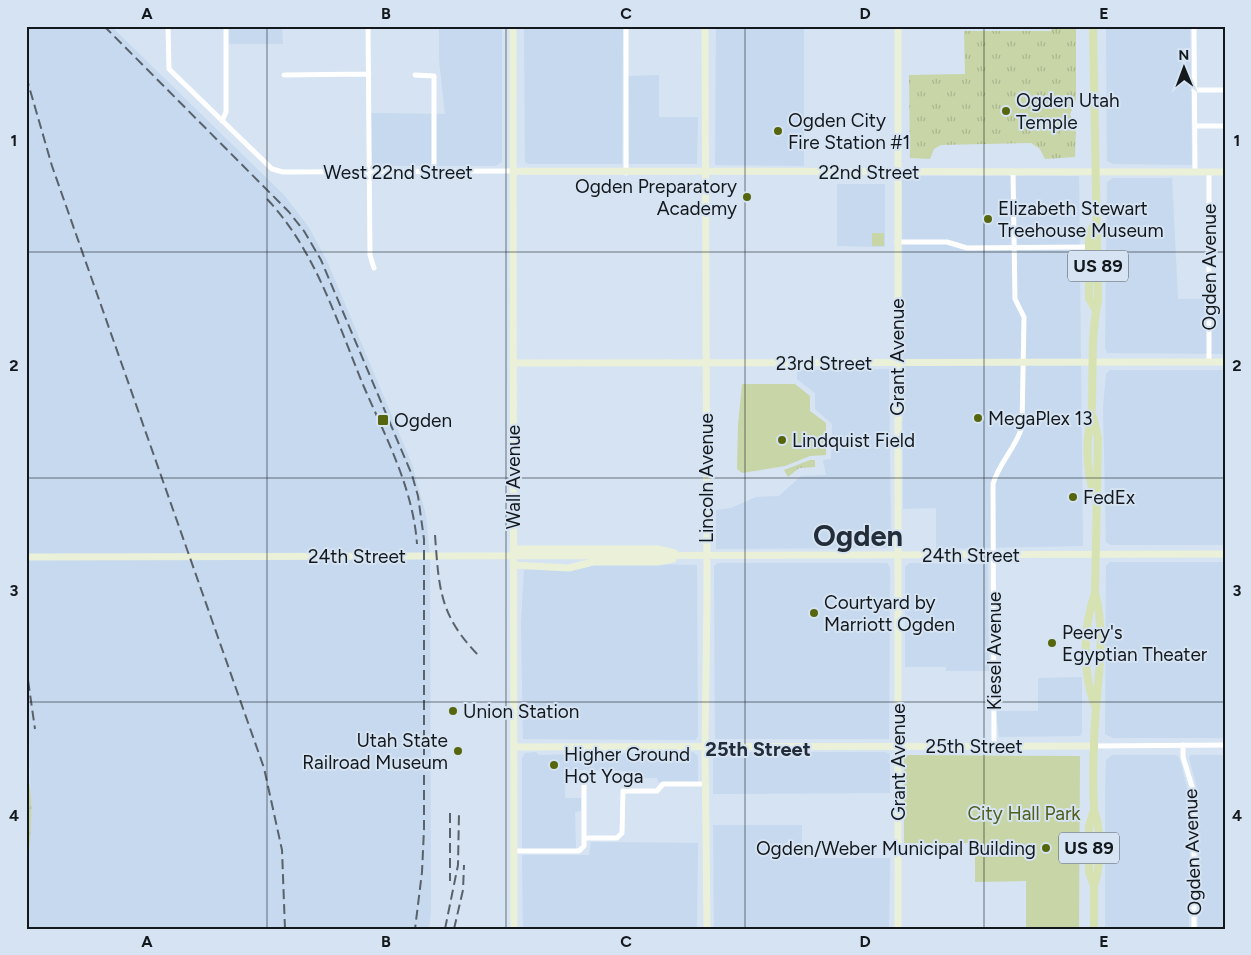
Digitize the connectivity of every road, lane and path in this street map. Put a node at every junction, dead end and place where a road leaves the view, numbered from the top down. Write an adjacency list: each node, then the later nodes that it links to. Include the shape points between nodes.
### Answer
1 (168, 26): 15 (street, via 169,69)
2 (226, 26): 15 (street, via 226,112)
3 (368, 26): 10 (street)
4 (513, 26): 19 (street, Wall Avenue)
5 (626, 26): 28 (street)
6 (705, 26): 21 (street, Lincoln Avenue)
7 (898, 26): 22 (street, Grant Avenue)
8 (1093, 26): 24 (main road, US 89)
9 (1194, 26): 13 (street)
10 (369, 74): 11 (street); 20 (street)
11 (284, 75)
12 (414, 75): 18 (street, via 434,76)
13 (1194, 90): 14 (street); 16 (street)
14 (1225, 90)
15 (222, 121): 20 (street, West 22nd Street, via 272,168 283,172)
16 (1195, 126): 17 (street); 25 (street)
17 (1225, 126)
18 (434, 171): 19 (street, West 22nd Street); 20 (street, West 22nd Street)
19 (513, 171): 28 (street, 22nd Street); 40 (street, Wall Avenue)
20 (368, 172): 33 (street, via 370,255)
21 (706, 172): 22 (street, 22nd Street); 28 (street, 22nd Street); 41 (street, Lincoln Avenue)
22 (897, 172): 23 (street, 22nd Street); 30 (street, Grant Avenue)
23 (1012, 172): 24 (street, 22nd Street); 31 (street, Kiesel Avenue)
24 (1095, 172): 25 (street, 22nd Street); 29 (main road, US 89)
25 (1195, 172): 26 (street, 22nd Street)
26 (1209, 172): 27 (street, 22nd Street); 38 (street, Ogden Avenue)
27 (1225, 172)
28 (626, 173)
29 (1095, 223): 32 (main road, US 89, via 1090,231); 34 (main road, US 89, via 1098,300)
30 (896, 242): 31 (street); 35 (street, Grant Avenue)
31 (1012, 248): 32 (street); 36 (street, Kiesel Avenue, via 1015,299 1024,317)
32 (1089, 248): 34 (main road, US 89, via 1089,298)
33 (374, 268)
34 (1095, 309): 37 (main road, US 89)
35 (897, 362): 36 (street, 23rd Street); 41 (street, 23rd Street); 43 (street, Grant Avenue)
36 (1023, 362): 37 (street, 23rd Street); 46 (street, Kiesel Avenue, via 1020,435 996,472 993,484)
37 (1093, 362): 38 (street, 23rd Street); 44 (main road, US 89, via 1092,416 1088,438 1089,478 1095,499)
38 (1209, 362): 39 (street, 23rd Street)
39 (1225, 362)
40 (513, 363): 41 (street, 23rd Street); 42 (street, Wall Avenue)
41 (706, 363): 48 (street, Lincoln Avenue)
42 (513, 549): 47 (street, 24th Street, via 658,549); 50 (street, Wall Avenue)
43 (898, 554): 46 (street, 24th Street); 48 (street, 24th Street); 54 (street, Grant Avenue)
44 (1095, 554): 45 (street, 24th Street); 46 (street, 24th Street); 51 (main road, US 89)
45 (1225, 554)
46 (993, 555): 55 (street, Kiesel Avenue)
47 (688, 556): 48 (street, 24th Street); 49 (street, 24th Street); 50 (street, 24th Street, via 658,562 593,562 569,568)
48 (706, 556): 59 (street, Lincoln Avenue)
49 (26, 557)
50 (513, 565): 58 (street, Wall Avenue)
51 (1095, 593): 52 (main road, US 89, via 1099,606 1099,687); 52 (main road, US 89, via 1088,622 1087,656 1087,686)
52 (1094, 706): 56 (main road, US 89)
53 (1225, 745): 57 (street, 25th Street)
54 (898, 746): 55 (street, 25th Street); 59 (street, 25th Street); 66 (street, Grant Avenue)
55 (994, 746): 56 (street, 25th Street)
56 (1094, 746): 57 (street, 25th Street); 67 (main road, US 89, via 1094,810 1098,827 1099,872 1094,886)
57 (1183, 746): 68 (street, Ogden Avenue, via 1194,793)
58 (514, 747): 59 (street, 25th Street); 63 (street, Wall Avenue)
59 (705, 747): 61 (street, Lincoln Avenue)
60 (584, 773): 62 (street)
61 (705, 784): 62 (street, via 663,784 657,791 623,791 620,836); 65 (street, Lincoln Avenue)
62 (584, 838): 63 (street, via 580,851)
63 (514, 851): 64 (street, Wall Avenue)
64 (514, 929)
65 (707, 929)
66 (898, 929)
67 (1094, 929)
68 (1194, 929)

